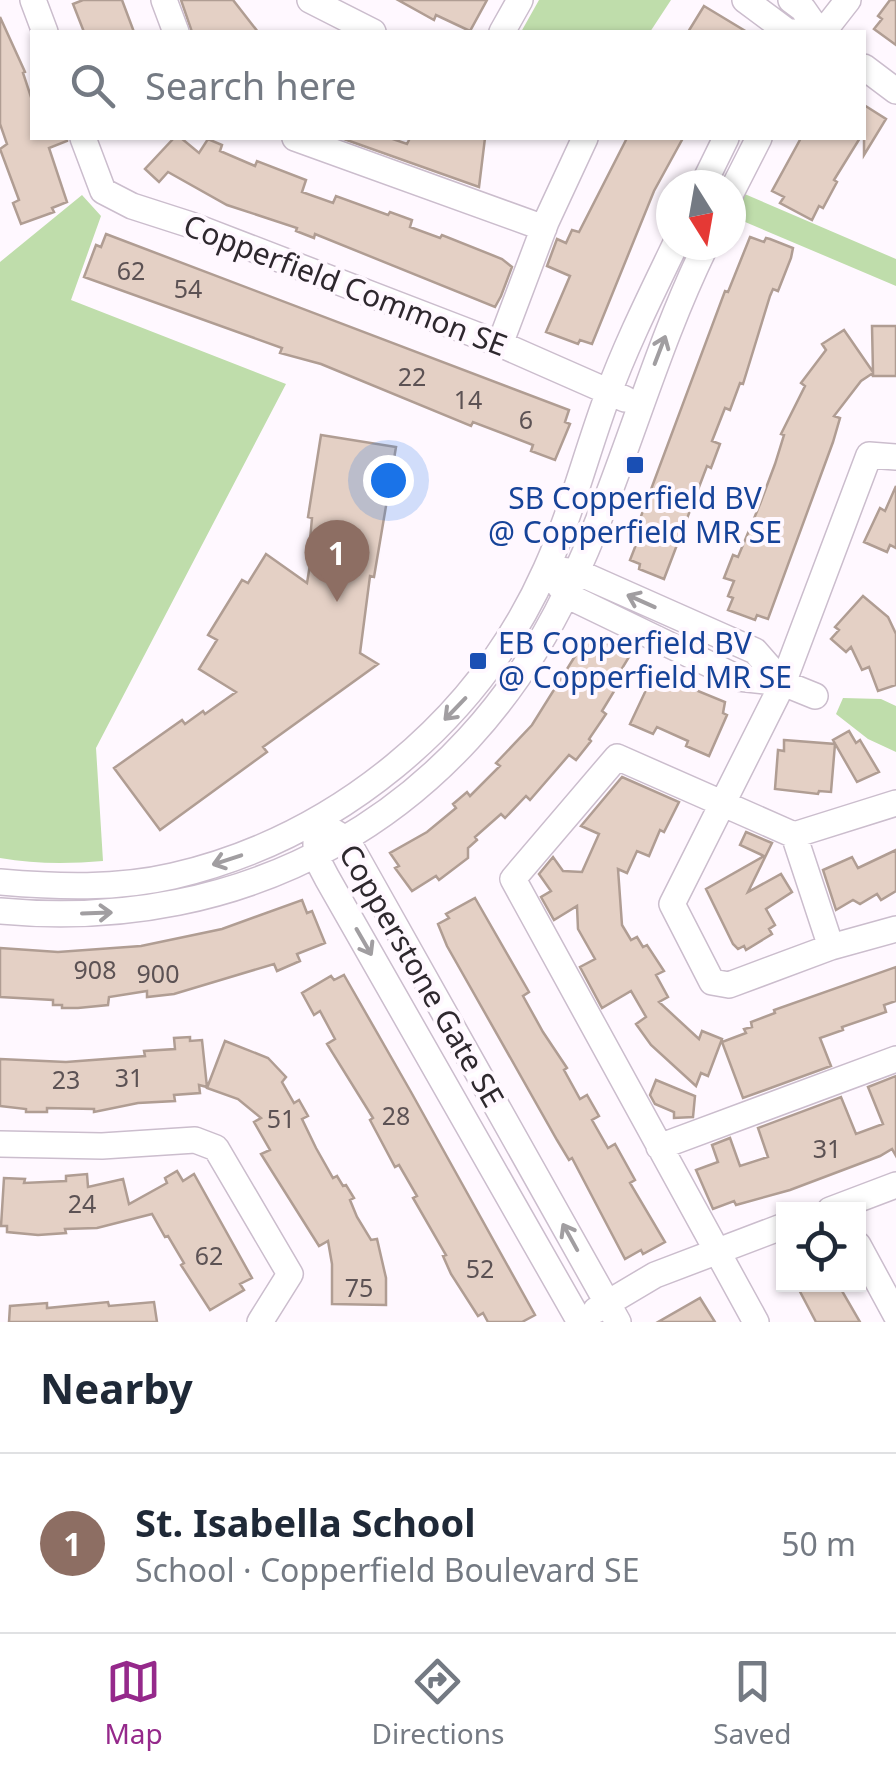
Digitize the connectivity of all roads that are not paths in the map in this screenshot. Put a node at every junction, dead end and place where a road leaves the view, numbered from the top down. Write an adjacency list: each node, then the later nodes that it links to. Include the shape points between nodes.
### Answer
1 (32, 0): 8 (street)
2 (164, 0): 9 (street)
3 (310, 0): 10 (street)
4 (520, 0): 11 (street)
5 (744, 0): 7 (street)
6 (848, 0): 13 (street)
7 (795, 18): 12 (street)
8 (44, 30)
9 (175, 30)
10 (369, 30)
11 (503, 30)
12 (817, 30)
13 (823, 30)
14 (866, 68): 15 (street)
15 (896, 91)
16 (85, 140): 26 (street, Copperfield Common SE, via 103,191 132,206)
17 (301, 140): 23 (street)
18 (584, 140): 23 (street)
19 (725, 140): 21 (street)
20 (758, 140): 22 (street)
21 (710, 170)
22 (743, 170)
23 (544, 228): 26 (street)
24 (668, 260): 27 (street)
25 (699, 260): 28 (street, one-way to 25)
26 (500, 344): 27 (street, Copperfield Common SE)
27 (608, 394): 28 (street, Copperfield Common SE); 30 (street)
28 (639, 404): 31 (street)
29 (896, 457): 32 (street, via 869,455)
30 (546, 569): 31 (street); 36 (street, one-way to 36, via 474,689 427,738)
31 (571, 584): 32 (street, via 756,651); 38 (street, via 496,706 449,758)
32 (783, 683): 33 (street); 35 (street)
33 (816, 696)
34 (896, 803): 37 (street)
35 (722, 804): 37 (street); 43 (street, via 672,904 712,982 729,985); 46 (street, via 616,757 512,879)
36 (316, 822): 38 (street, Copperstone Gate SE); 39 (street, Copperstone Gate SE); 40 (street, one-way to 40, via 236,858 172,876 106,886)
37 (794, 835): 43 (street)
38 (347, 840): 39 (street); 52 (street, Copperstone Gate SE, one-way to 38)
39 (316, 857): 41 (street, one-way to 39, via 112,913 180,904); 55 (street, Copperstone Gate SE, one-way to 55)
40 (0, 882)
41 (0, 911)
42 (896, 929): 43 (street)
43 (832, 947)
44 (896, 1060): 46 (street)
45 (0, 1144): 54 (street, via 195,1140 216,1148 290,1274)
46 (659, 1147): 50 (street)
47 (896, 1185): 48 (street)
48 (854, 1202)
49 (776, 1229): 50 (street)
50 (714, 1250): 52 (street, via 655,1275); 56 (street)
51 (866, 1261): 53 (street)
52 (612, 1312): 55 (street)
53 (896, 1315)
54 (260, 1322)
55 (580, 1322)
56 (756, 1322)

